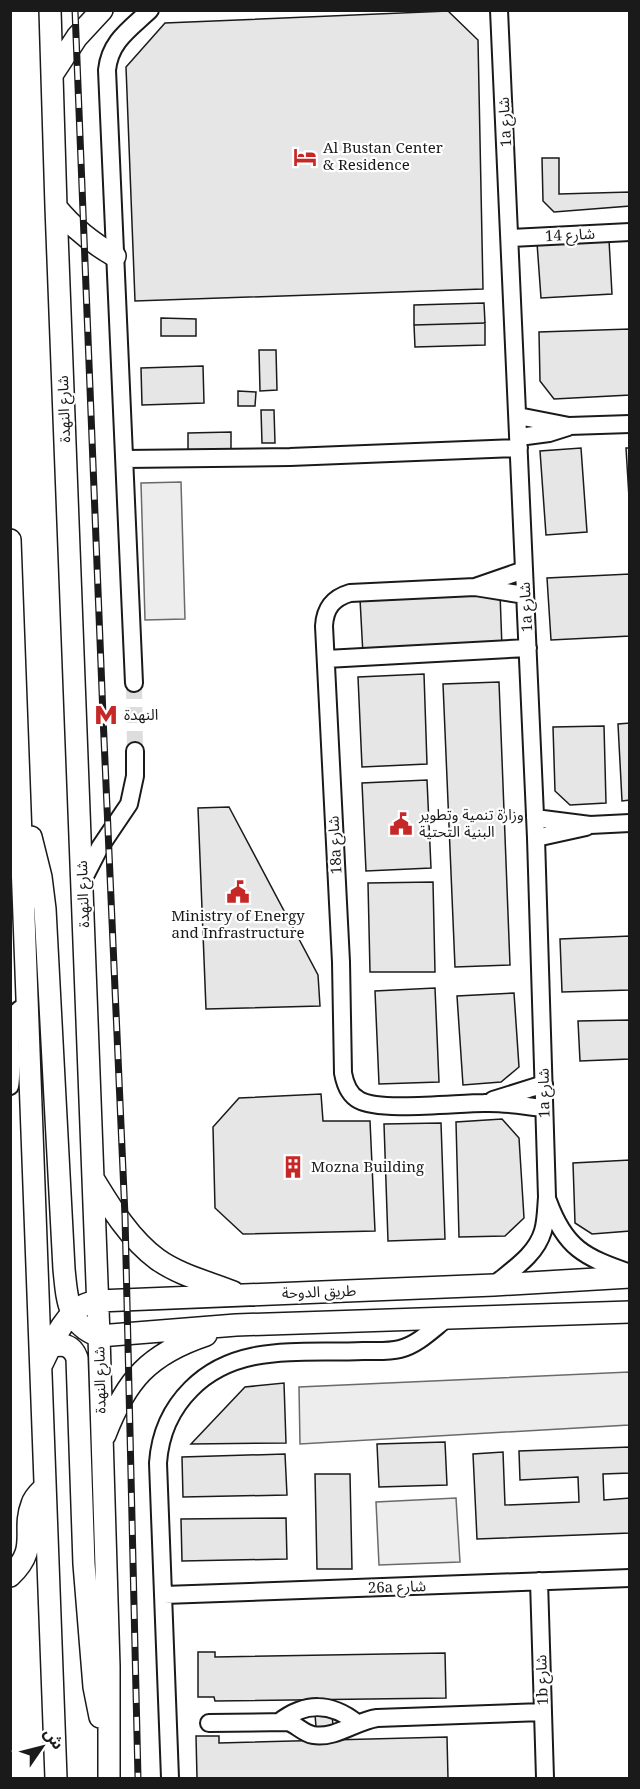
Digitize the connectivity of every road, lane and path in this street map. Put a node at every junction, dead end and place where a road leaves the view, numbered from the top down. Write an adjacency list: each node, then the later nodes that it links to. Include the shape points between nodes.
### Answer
1 (50, 10): 5 (main road, شارع النهدة)
2 (102, 10): 5 (main road, via 77,37)
3 (150, 10): 9 (street, via 117,42 108,61)
4 (499, 12): 8 (street, 1a شارع)
5 (52, 75): 6 (main road, شارع النهدة)
6 (56, 207): 9 (main road, via 83,235); 28 (main road, شارع النهدة)
7 (630, 232): 8 (street, شارع 14)
8 (511, 238): 10 (street, 1a شارع)
9 (115, 256): 14 (street)
10 (518, 416): 12 (street); 13 (street, 1a شارع)
11 (630, 424): 12 (street)
12 (569, 426): 13 (street)
13 (519, 442): 14 (street, via 280,457); 16 (street, 1a شارع)
14 (125, 459): 21 (street)
15 (10, 540): 23 (main road)
16 (524, 570): 17 (street, 18a شارع); 18 (street, 1a شارع)
17 (474, 587): 18 (street, 18a شارع); 20 (street, 18a شارع, via 342,596 334,601 325,617)
18 (525, 595): 19 (street, 1a شارع)
19 (528, 648): 20 (street); 24 (street, 1a شارع)
20 (326, 659): 32 (street, 18a شارع, via 345,1083 358,1100 369,1104)
21 (134, 683)
22 (135, 751): 28 (street, via 129,804)
23 (21, 801): 29 (main road); 41 (main road, via 41,877 45,909 63,1269)
24 (535, 818): 26 (street); 27 (street, 1a شارع)
25 (630, 824): 26 (street)
26 (590, 825): 27 (street)
27 (536, 838): 30 (street, 1a شارع)
28 (82, 881): 34 (main road, شارع النهدة)
29 (28, 1005): 31 (street, via 14,1014 12,1022); 45 (main road)
30 (544, 1084): 32 (street, 18a شارع); 33 (street, 1a شارع)
31 (10, 1086)
32 (486, 1102): 33 (street, 18a شارع)
33 (544, 1108): 35 (street, 1a شارع)
34 (92, 1178): 38 (main road, via 112,1210 157,1259); 39 (main road, شارع النهدة)
35 (547, 1197): 36 (street, 1a شارع, via 560,1228 578,1250); 37 (street, 1a شارع, via 543,1229 534,1249)
36 (630, 1275): 37 (main road, طريق الدوحة)
37 (494, 1285): 38 (main road, طريق الدوحة)
38 (242, 1295): 39 (main road, طريق الدوحة)
39 (98, 1300): 41 (main road, طريق الدوحة); 44 (main road, شارع النهدة)
40 (630, 1312): 42 (main road, طريق الدوحة)
41 (72, 1314): 44 (main road, via 83,1328); 45 (main road, طريق الدوحة)
42 (446, 1319): 43 (main road, طريق الدوحة); 51 (street, via 401,1349 267,1353 222,1366 197,1383 172,1413 159,1449)
43 (236, 1325): 44 (main road, طريق الدوحة); 46 (main road, via 175,1346 143,1368 111,1418)
44 (99, 1336): 46 (main road, شارع النهدة)
45 (46, 1356): 47 (main road); 56 (main road, via 63,1345 69,1346 77,1358 92,1668)
46 (102, 1444): 56 (main road, شارع النهدة)
47 (44, 1488): 48 (main road, via 31,1505 25,1557); 57 (main road)
48 (10, 1576)
49 (630, 1578): 50 (street, 26a شارع)
50 (539, 1581): 51 (street, 26a شارع); 52 (street, 1b شارع)
51 (164, 1595): 58 (street)
52 (543, 1712): 55 (street, via 377,1718); 59 (street, 1b شارع)
53 (279, 1722): 54 (street); 55 (street, via 293,1723 307,1733 321,1736); 55 (street, via 288,1714 324,1707)
54 (209, 1723)
55 (357, 1724)
56 (111, 1768)
57 (56, 1779)
58 (170, 1779)
59 (545, 1779)

